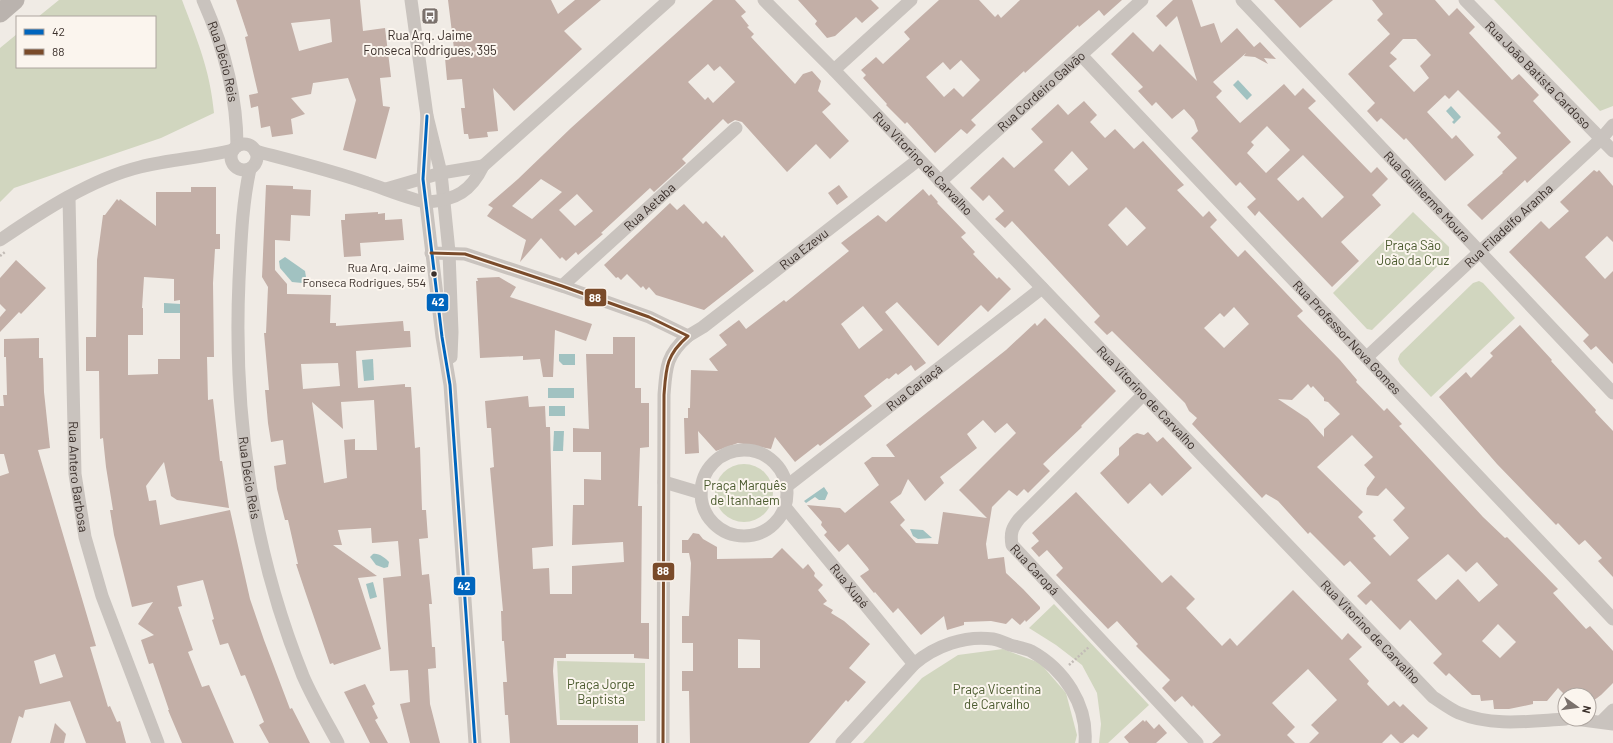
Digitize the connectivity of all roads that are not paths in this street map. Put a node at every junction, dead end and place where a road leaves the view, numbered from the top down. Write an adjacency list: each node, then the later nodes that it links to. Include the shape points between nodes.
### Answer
1 (15, 0): 10 (main road)
2 (202, 0): 18 (street, Rua Décio Reis, via 222,50)
3 (411, 0): 13 (street)
4 (669, 0): 20 (street)
5 (764, 0): 12 (street, Rua Vitorino de Carvalho)
6 (911, 0): 12 (street)
7 (1142, 0): 11 (street, Rua Cordeiro Galvão)
8 (1242, 0): 30 (street, Rua Guilherme Moura)
9 (1464, 0): 16 (street, Rua João Batista Cardoso)
10 (0, 13)
11 (1081, 55): 23 (street, Rua Cordeiro Galvão); 35 (street, Rua Professor Nova Gomes)
12 (834, 70): 19 (street, Rua Vitorino de Carvalho)
13 (427, 116): 21 (street); 22 (street)
14 (1613, 125): 16 (street, Rua Filadelfo Aranha)
15 (736, 128): 32 (street, Rua Aetaba)
16 (1601, 139): 17 (street, Rua João Batista Cardoso); 30 (street, Rua Filadelfo Aranha)
17 (1613, 151)
18 (243, 157): 24 (street, via 282,158); 25 (street, via 212,155 140,167 98,182); 50 (street, Rua Décio Reis, via 244,197 237,349 248,479 265,560 283,620 304,677)
19 (918, 160): 23 (street, Rua Vitorino de Carvalho); 34 (street, Rua Ezevu)
20 (483, 166): 21 (street); 26 (street, via 476,182 469,189)
21 (440, 173): 22 (street); 26 (street)
22 (423, 179): 24 (street); 27 (street)
23 (940, 182): 33 (street, Rua Vitorino de Carvalho)
24 (386, 189): 27 (street)
25 (69, 198): 28 (street); 49 (street, Rua Antero Barbosa, via 75,474 85,538 102,596)
26 (442, 200): 27 (street); 29 (street)
27 (426, 203): 31 (street)
28 (0, 240)
29 (449, 252): 31 (street); 32 (street, via 464,254); 36 (street, via 452,332)
30 (1479, 252): 35 (street, Rua Filadelfo Aranha); 37 (street, Rua Guilherme Moura)
31 (431, 253): 36 (street)
32 (562, 286): 34 (street, via 649,317)
33 (1042, 288): 38 (street, Rua Vitorino de Carvalho); 40 (street, Rua Cariaçá)
34 (688, 336): 39 (street, Rua Ezevu, via 676,347 668,361 665,379)
35 (1367, 357): 43 (street, Rua Professor Nova Gomes)
36 (450, 385): 51 (street)
37 (1613, 393)
38 (1143, 395): 46 (street, Rua Vitorino de Carvalho, via 1433,697 1458,712 1481,720 1504,722); 55 (street, Rua Caropá, via 1019,519 1011,532 1012,544)
39 (664, 482): 41 (street); 52 (street, Rua Ezevu)
40 (787, 486): 41 (street, via 782,471 771,459 757,451 741,449 725,454 712,463 704,477); 42 (street)
41 (701, 493): 42 (street, via 703,507 709,519 730,535 757,535 770,528 779,519)
42 (785, 507): 44 (street, Rua Xupé)
43 (1613, 619)
44 (914, 664): 53 (street); 54 (street, via 940,646 958,642 993,639 1030,651 1059,673 1072,689 1083,721)
45 (1613, 710): 48 (street)
46 (1557, 719)
47 (1597, 722): 48 (street)
48 (1608, 723)
49 (158, 743)
50 (338, 743)
51 (475, 743)
52 (663, 743)
53 (842, 743)
54 (1085, 743)
55 (1197, 743)

